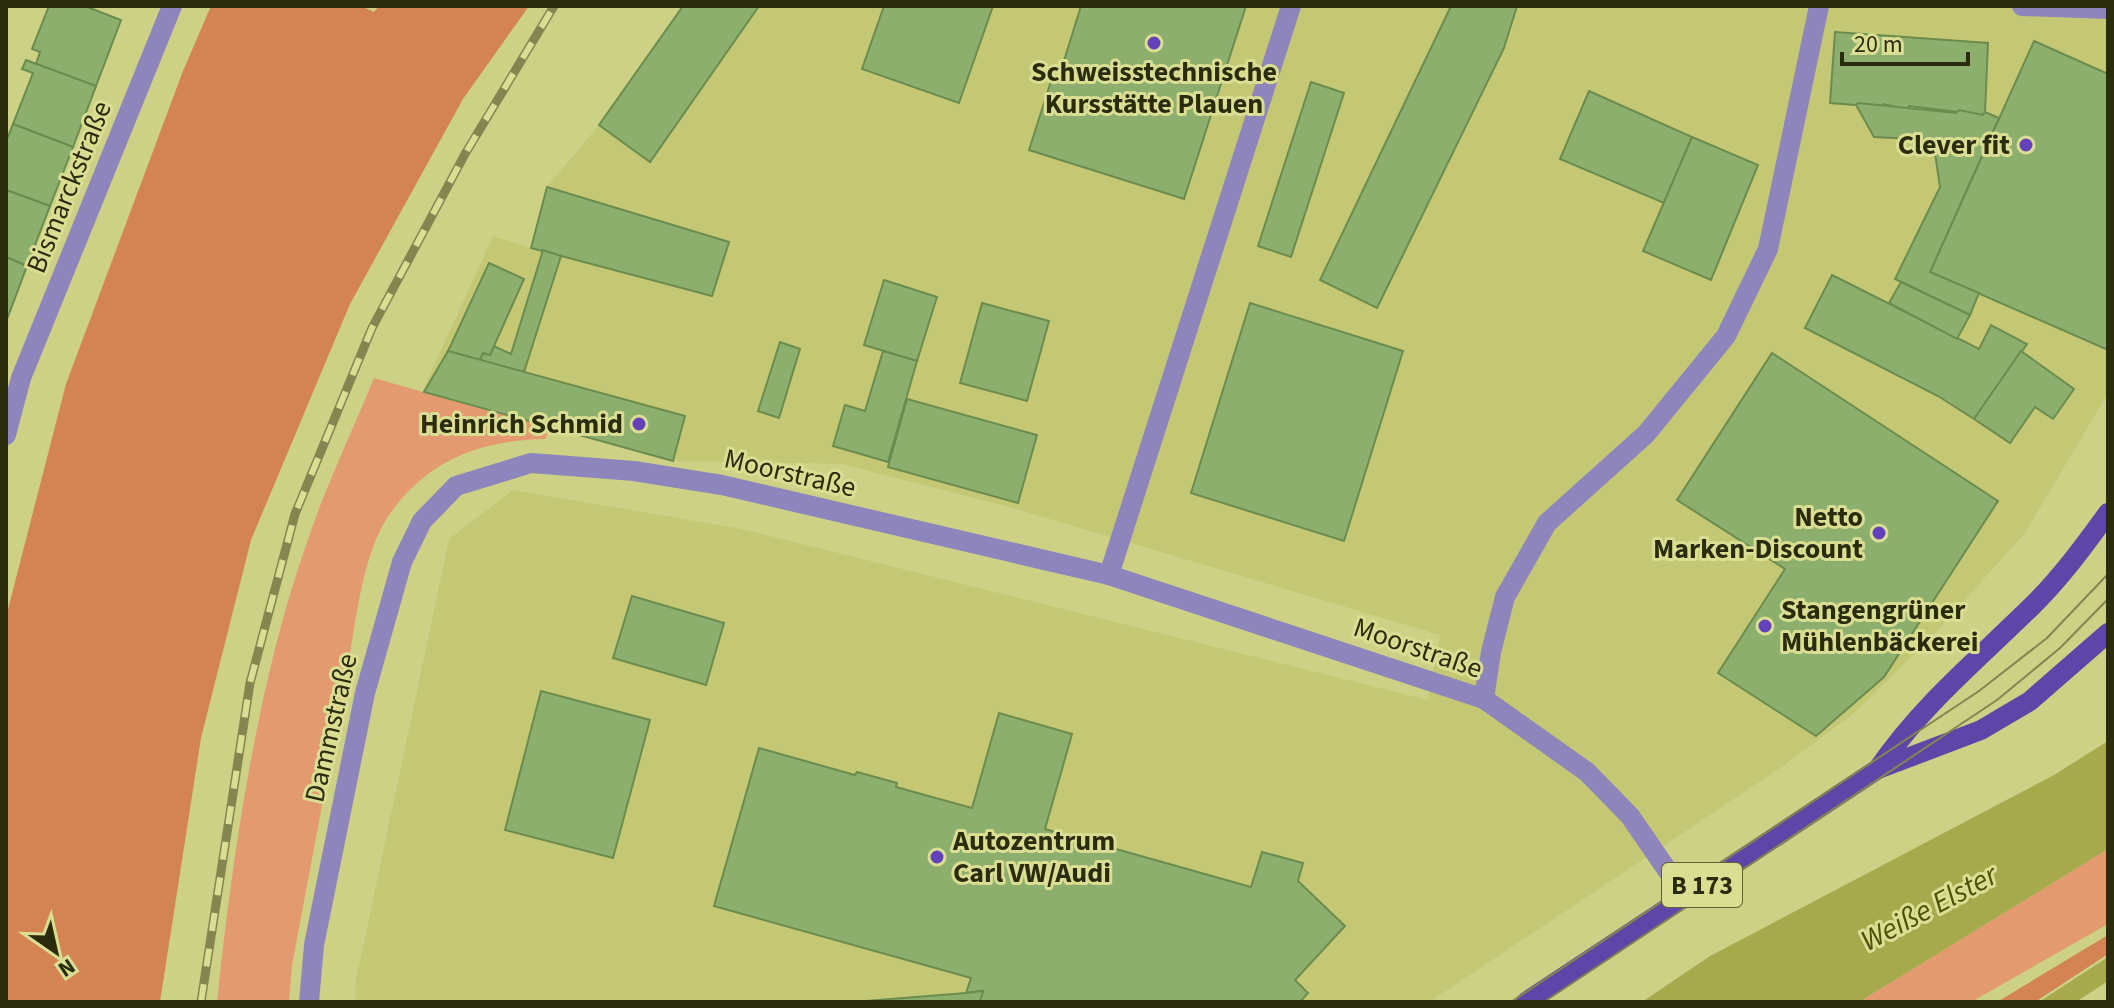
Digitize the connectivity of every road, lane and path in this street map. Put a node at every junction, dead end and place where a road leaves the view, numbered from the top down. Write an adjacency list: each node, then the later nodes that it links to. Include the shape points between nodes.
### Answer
1 (172, 6): 6 (street, Bismarckstraße)
2 (1291, 6): 10 (street)
3 (1819, 6): 12 (street, via 1768,249 1726,336 1646,434 1547,523 1505,597)
4 (2022, 6): 5 (street)
5 (2096, 8)
6 (14, 375): 7 (street, Bismarckstraße)
7 (6, 435)
8 (456, 486): 10 (street, Moorstraße, via 531,463 634,471 722,485); 15 (street, Dammstraße, via 422,521 402,562 365,693 314,945)
9 (2108, 513): 13 (main road, B 173, via 2031,608 1936,694)
10 (1109, 575): 12 (street, Moorstraße)
11 (2108, 633): 13 (main road, B 173, via 2030,701 1981,730)
12 (1484, 699): 14 (street, Moorstraße, via 1587,772 1630,816)
13 (1878, 769): 14 (main road, B 173)
14 (1685, 896): 16 (main road, B 173)
15 (309, 1002)
16 (1526, 1002)

